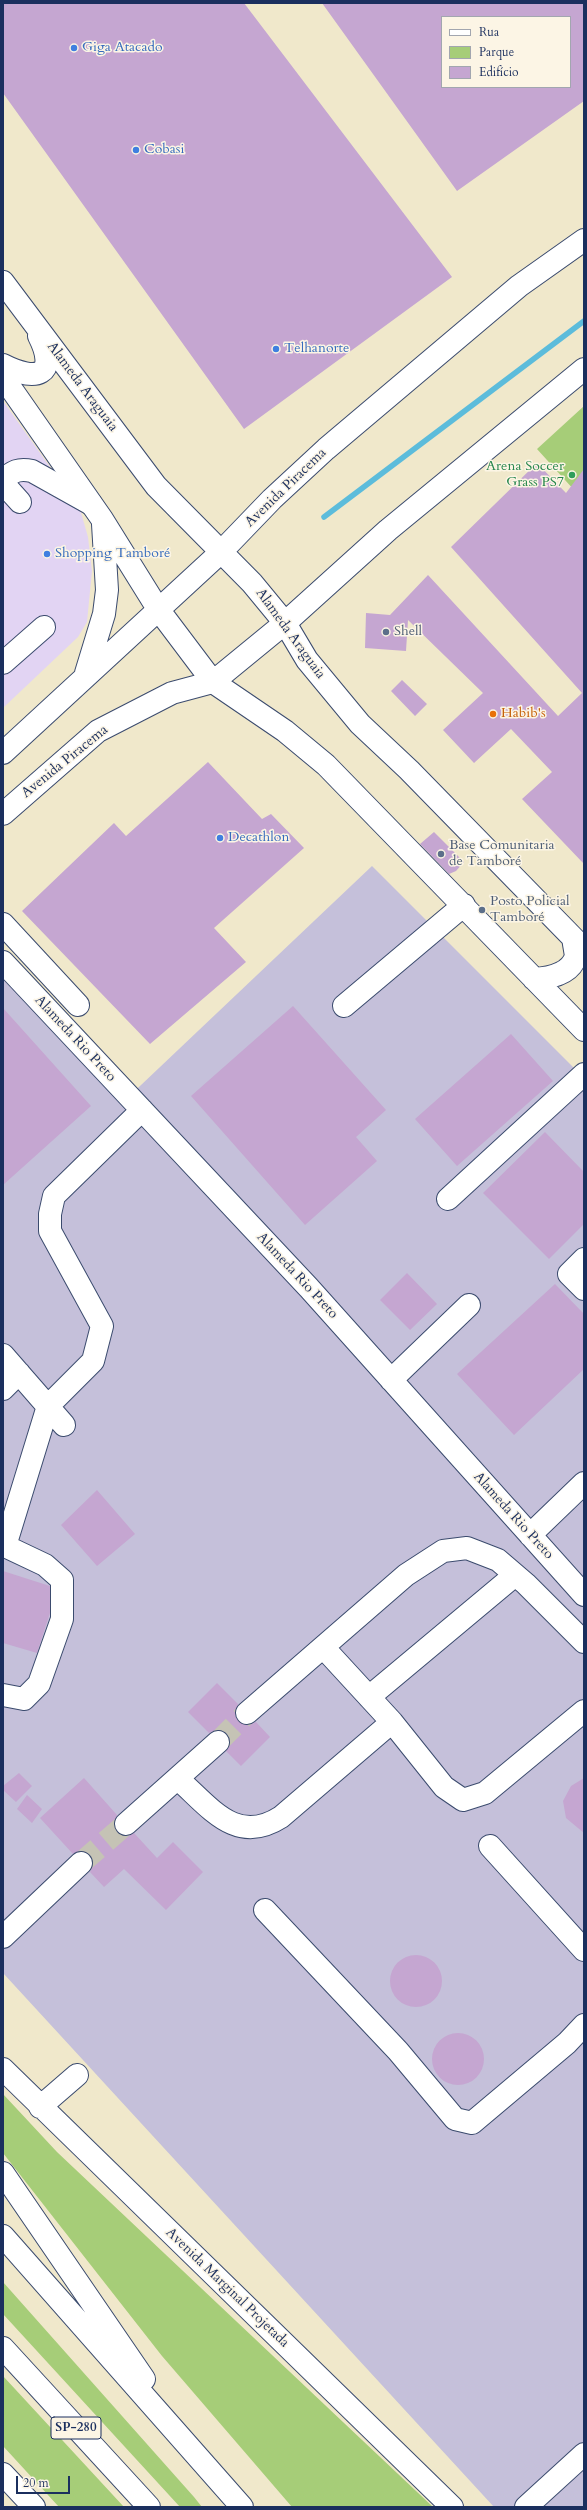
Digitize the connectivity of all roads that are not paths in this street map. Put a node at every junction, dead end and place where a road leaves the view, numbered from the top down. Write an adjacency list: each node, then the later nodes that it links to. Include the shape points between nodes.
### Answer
1 (584, 240): 10 (main road, Avenida Piracema, via 519,286 326,449 272,499)
2 (3, 282): 3 (main road, Alameda Araguaia)
3 (34, 324): 4 (main road, via 47,355 47,365 43,370 27,375); 10 (main road, Alameda Araguaia, via 156,486)
4 (3, 365)
5 (584, 369): 12 (main road, Avenida Piracema, via 388,530)
6 (3, 377): 9 (main road)
7 (3, 481): 8 (main road); 9 (main road, via 14,471 22,468 32,471)
8 (20, 502)
9 (97, 512): 11 (main road); 15 (main road, via 107,590 104,614)
10 (220, 553): 11 (main road, Avenida Piracema); 12 (main road, Alameda Araguaia, via 252,582)
11 (158, 609): 15 (main road, Avenida Piracema); 16 (main road)
12 (285, 623): 16 (main road, Avenida Piracema); 21 (main road, Alameda Araguaia, via 307,660 360,724 409,770)
13 (44, 628): 14 (main road)
14 (7, 659)
15 (85, 676): 17 (main road, Avenida Piracema)
16 (213, 682): 18 (main road, Avenida Piracema, via 172,693 98,731); 19 (main road, via 285,731 326,765)
17 (3, 753)
18 (3, 814)
19 (464, 905): 23 (main road); 25 (main road)
20 (3, 924): 24 (main road)
21 (578, 944): 23 (main road, via 570,968 550,978)
22 (3, 962): 28 (main road, Alameda Rio Preto)
23 (534, 979): 26 (main road)
24 (78, 1005)
25 (344, 1006)
26 (584, 1030)
27 (580, 1083): 29 (main road)
28 (142, 1110): 35 (main road, Alameda Rio Preto); 37 (main road, via 54,1196 50,1231 102,1326 93,1360)
29 (448, 1199)
30 (584, 1259): 31 (main road, via 569,1274)
31 (584, 1289)
32 (469, 1305): 35 (main road)
33 (3, 1354): 34 (main road)
34 (19, 1373): 36 (main road); 37 (main road)
35 (392, 1380): 40 (main road, Alameda Rio Preto)
36 (3, 1389)
37 (48, 1406): 38 (main road); 41 (main road)
38 (64, 1425)
39 (584, 1483): 40 (main road)
40 (530, 1535): 43 (main road, Alameda Rio Preto)
41 (4, 1546): 46 (main road, via 45,1565 62,1580 62,1619 39,1684 24,1699)
42 (516, 1575): 44 (main road); 45 (main road, via 498,1560 467,1548 443,1551 406,1575); 47 (main road)
43 (584, 1595)
44 (584, 1642)
45 (323, 1647): 47 (main road); 49 (main road)
46 (3, 1695)
47 (369, 1697): 50 (main road)
48 (584, 1711): 50 (main road, via 485,1794 463,1800 444,1787)
49 (247, 1713)
50 (392, 1722): 52 (main road, via 281,1817 260,1827 244,1829 228,1823)
51 (218, 1742): 52 (main road)
52 (178, 1778): 53 (main road)
53 (126, 1824)
54 (490, 1846): 58 (main road)
55 (81, 1863): 57 (main road)
56 (265, 1910): 59 (main road, via 398,2051 456,2119 472,2123 561,2048)
57 (3, 1937)
58 (584, 1950)
59 (584, 2025)
60 (3, 2069): 62 (main road, Avenida Marginal Projetada)
61 (77, 2075): 62 (main road)
62 (40, 2107): 72 (main road, Avenida Marginal Projetada)
63 (3, 2173): 67 (main road)
64 (3, 2236): 67 (main road)
65 (3, 2348): 70 (main road, SP-280)
66 (584, 2454): 73 (main road)
67 (200, 2461): 71 (main road)
68 (3, 2474): 69 (main road)
69 (34, 2507)
70 (149, 2507)
71 (242, 2507)
72 (452, 2507)
73 (526, 2507)

